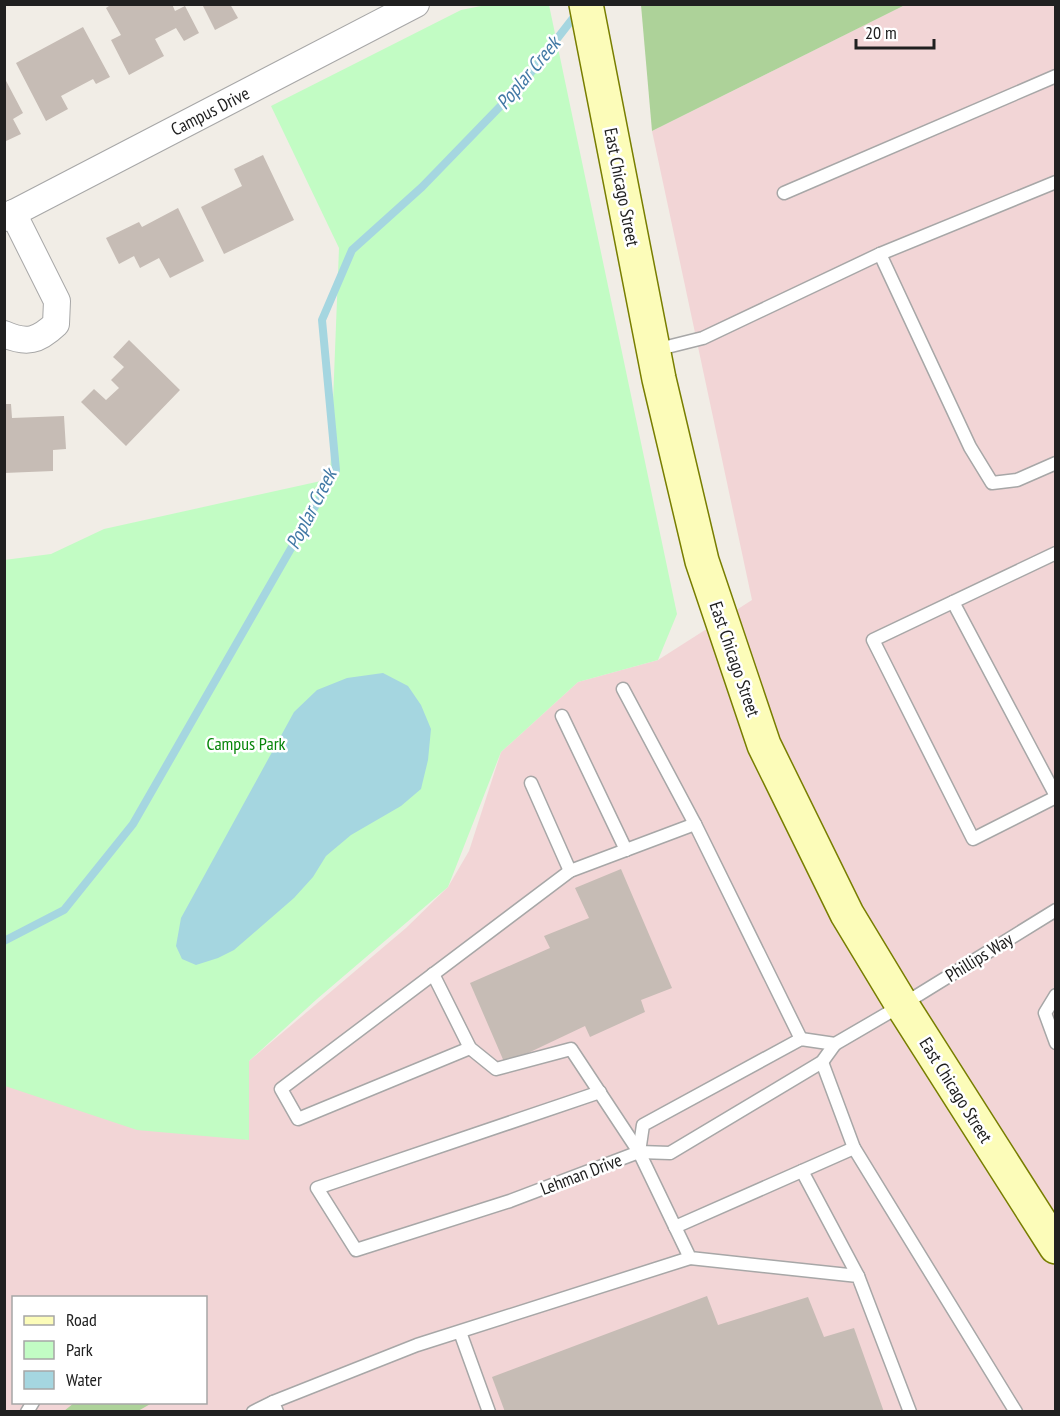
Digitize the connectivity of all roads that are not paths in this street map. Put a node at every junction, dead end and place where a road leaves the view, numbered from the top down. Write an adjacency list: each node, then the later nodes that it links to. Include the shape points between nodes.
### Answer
1 (416, 4): 6 (street, Campus Drive)
2 (586, 4): 9 (main road, East Chicago Street)
3 (1056, 76): 5 (lane)
4 (1056, 182): 7 (lane)
5 (784, 193)
6 (9, 216): 8 (street, via 57,301 56,324 43,336 21,341)
7 (880, 254): 9 (lane, via 724,329); 10 (lane, via 970,447 992,483 1017,480)
8 (4, 334)
9 (654, 351): 23 (main road, East Chicago Street, via 702,561 765,745 847,914)
10 (1056, 463)
11 (1056, 553): 12 (lane)
12 (953, 602): 16 (lane); 16 (lane, via 873,640 973,839)
13 (623, 689): 17 (lane)
14 (562, 716): 18 (lane)
15 (531, 783): 19 (lane)
16 (1055, 796)
17 (695, 824): 18 (lane); 24 (lane)
18 (626, 850): 19 (lane)
19 (570, 871): 21 (lane)
20 (1056, 910): 23 (lane, Phillips Way)
21 (433, 974): 27 (lane); 27 (lane, via 281,1089 298,1119)
22 (1056, 995): 25 (lane, via 1045,1013)
23 (902, 1005): 26 (lane); 34 (main road, East Chicago Street)
24 (801, 1039): 26 (lane); 31 (lane, Lehman Drive, via 643,1125)
25 (1056, 1043)
26 (835, 1044): 28 (lane)
27 (470, 1048): 29 (lane, via 496,1070 571,1049)
28 (822, 1062): 30 (lane); 31 (lane, via 670,1153)
29 (600, 1092): 31 (lane); 31 (lane, Lehman Drive, via 317,1188 356,1250 510,1201)
30 (854, 1148): 32 (lane); 42 (lane)
31 (639, 1152): 33 (lane)
32 (802, 1171): 33 (lane); 36 (lane)
33 (675, 1227): 35 (lane)
34 (1056, 1247)
35 (690, 1258): 36 (lane); 37 (lane)
36 (858, 1276): 41 (lane)
37 (460, 1332): 38 (lane, via 417,1345); 40 (lane)
38 (275, 1407): 39 (lane)
39 (252, 1412)
40 (489, 1412)
41 (910, 1412)
42 (1016, 1412)

